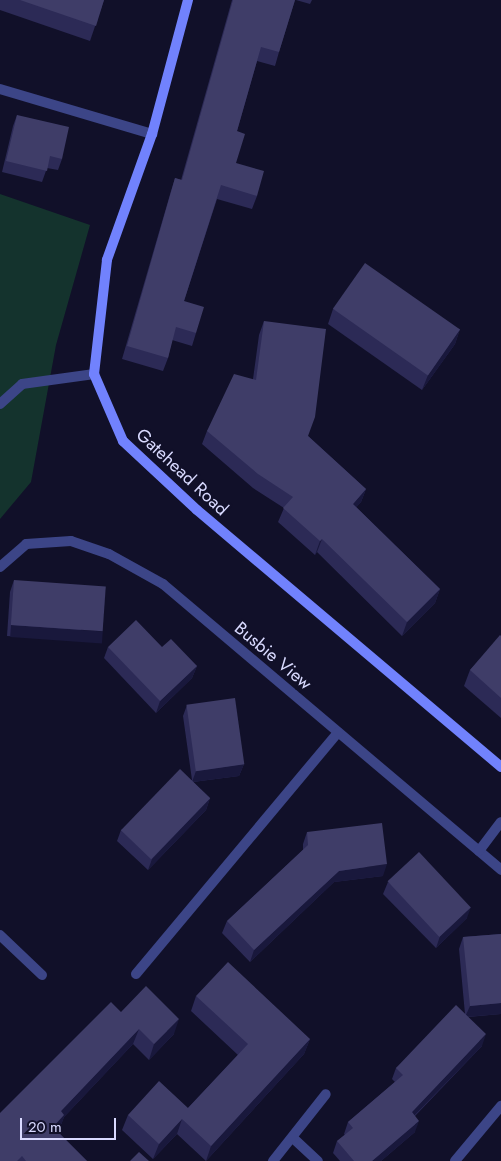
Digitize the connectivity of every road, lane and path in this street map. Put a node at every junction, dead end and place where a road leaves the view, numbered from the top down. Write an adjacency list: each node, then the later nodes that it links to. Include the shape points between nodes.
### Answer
1 (188, 0): 3 (main road, Gatehead Road)
2 (0, 90): 3 (street)
3 (152, 134): 4 (main road, Gatehead Road, via 107,260)
4 (94, 374): 5 (street, via 22,384); 8 (main road, Gatehead Road, via 123,441 197,510)
5 (0, 404)
6 (0, 567): 7 (street, Busbie View, via 26,544 71,541 109,554 163,584)
7 (338, 732): 10 (street, Busbie View); 13 (street)
8 (501, 767)
9 (501, 822): 10 (street)
10 (479, 850): 11 (street, Busbie View)
11 (501, 870)
12 (0, 935): 14 (street)
13 (136, 974)
14 (42, 975)
15 (326, 1094): 17 (street)
16 (501, 1106): 20 (street)
17 (293, 1138): 18 (street); 19 (street)
18 (273, 1161)
19 (318, 1161)
20 (455, 1161)

